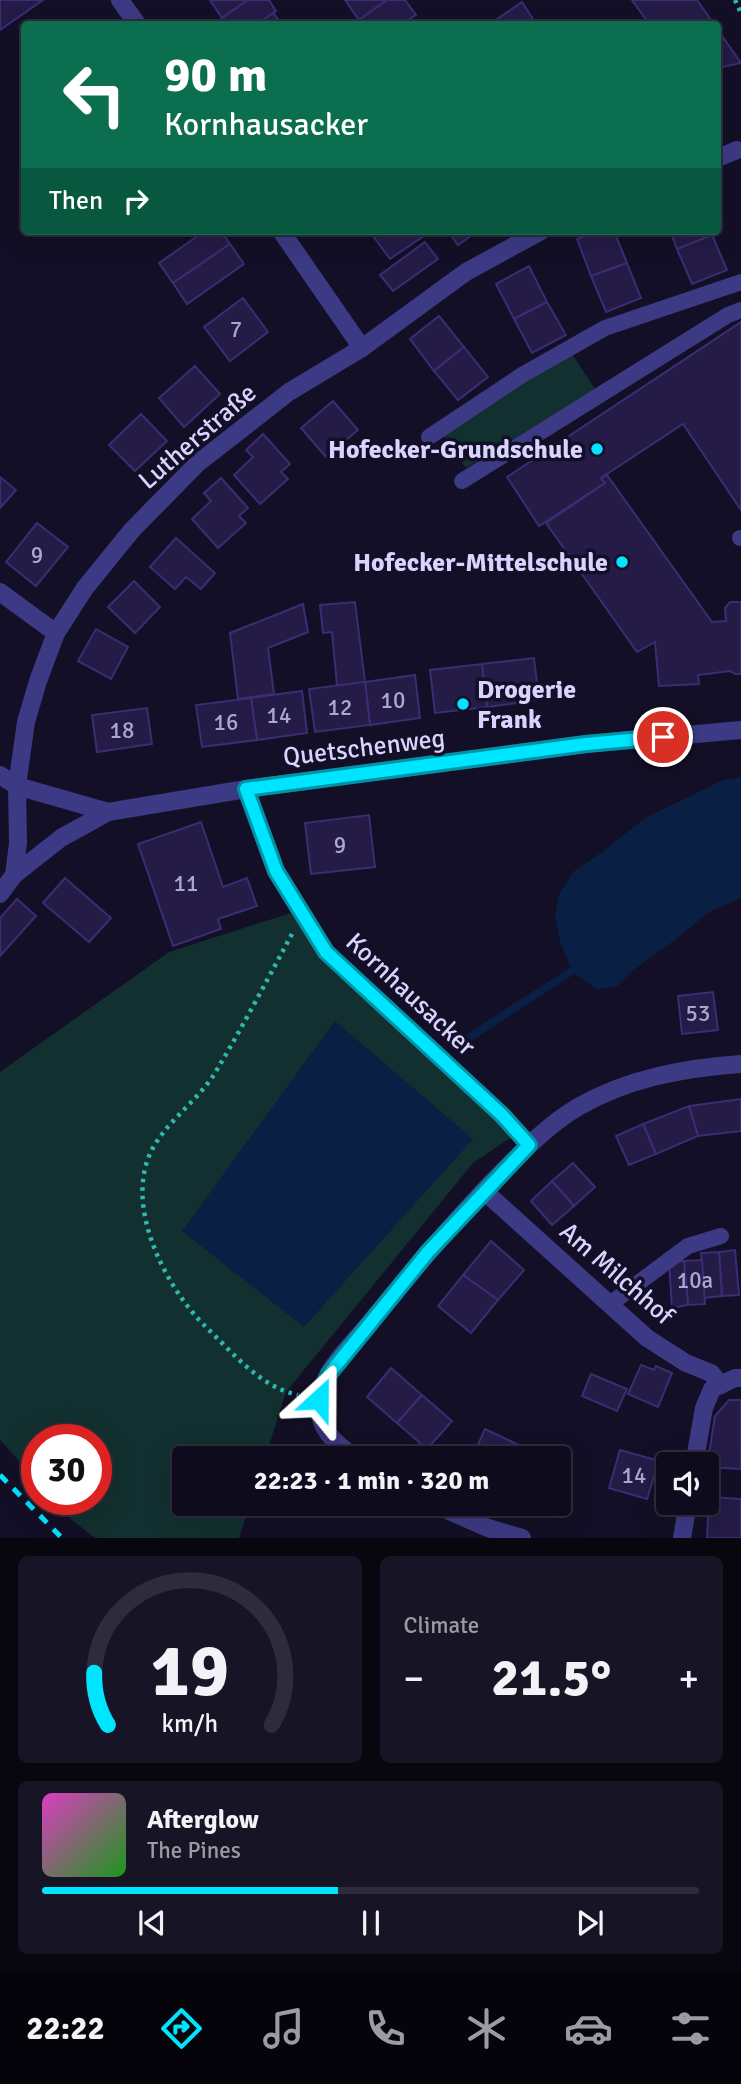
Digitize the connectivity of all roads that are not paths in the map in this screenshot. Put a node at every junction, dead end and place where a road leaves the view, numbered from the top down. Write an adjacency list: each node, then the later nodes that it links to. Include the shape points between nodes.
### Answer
1 (120, 0): 2 (street)
2 (135, 21)
3 (737, 150): 4 (street)
4 (721, 157)
5 (284, 235): 9 (street)
6 (534, 235): 9 (street, Lutherstraße, via 466,272)
7 (741, 282): 10 (lane, via 606,328 522,375)
8 (741, 310): 11 (lane)
9 (362, 348): 13 (street, Lutherstraße, via 289,392 198,463 132,530)
10 (429, 437)
11 (462, 481)
12 (0, 592): 13 (street)
13 (56, 633): 16 (street, Lutherstraße, via 26,722)
14 (741, 730): 17 (street, Quetschenweg, via 586,744)
15 (0, 775): 16 (street)
16 (17, 786): 18 (street); 19 (street, Lutherstraße)
17 (246, 789): 18 (street, Quetschenweg); 22 (street, Kornhausacker, via 276,871 326,952)
18 (108, 811): 19 (street, Quetschenweg, via 61,838)
19 (14, 875): 20 (street, Lutherstraße)
20 (0, 894)
21 (741, 1064): 22 (street, via 659,1075 607,1091)
22 (529, 1145): 23 (street)
23 (484, 1191): 25 (street, Am Milchhof); 28 (street, via 329,1374 319,1399 322,1425)
24 (721, 1236): 25 (lane, via 688,1246)
25 (610, 1304): 27 (street, Am Milchhof, via 647,1338 710,1373)
26 (741, 1378): 27 (street)
27 (721, 1385): 29 (street, via 712,1389 704,1408)
28 (341, 1446)
29 (696, 1452)
30 (686, 1515): 33 (street)
31 (461, 1516): 32 (street)
32 (522, 1538)
33 (682, 1538)

